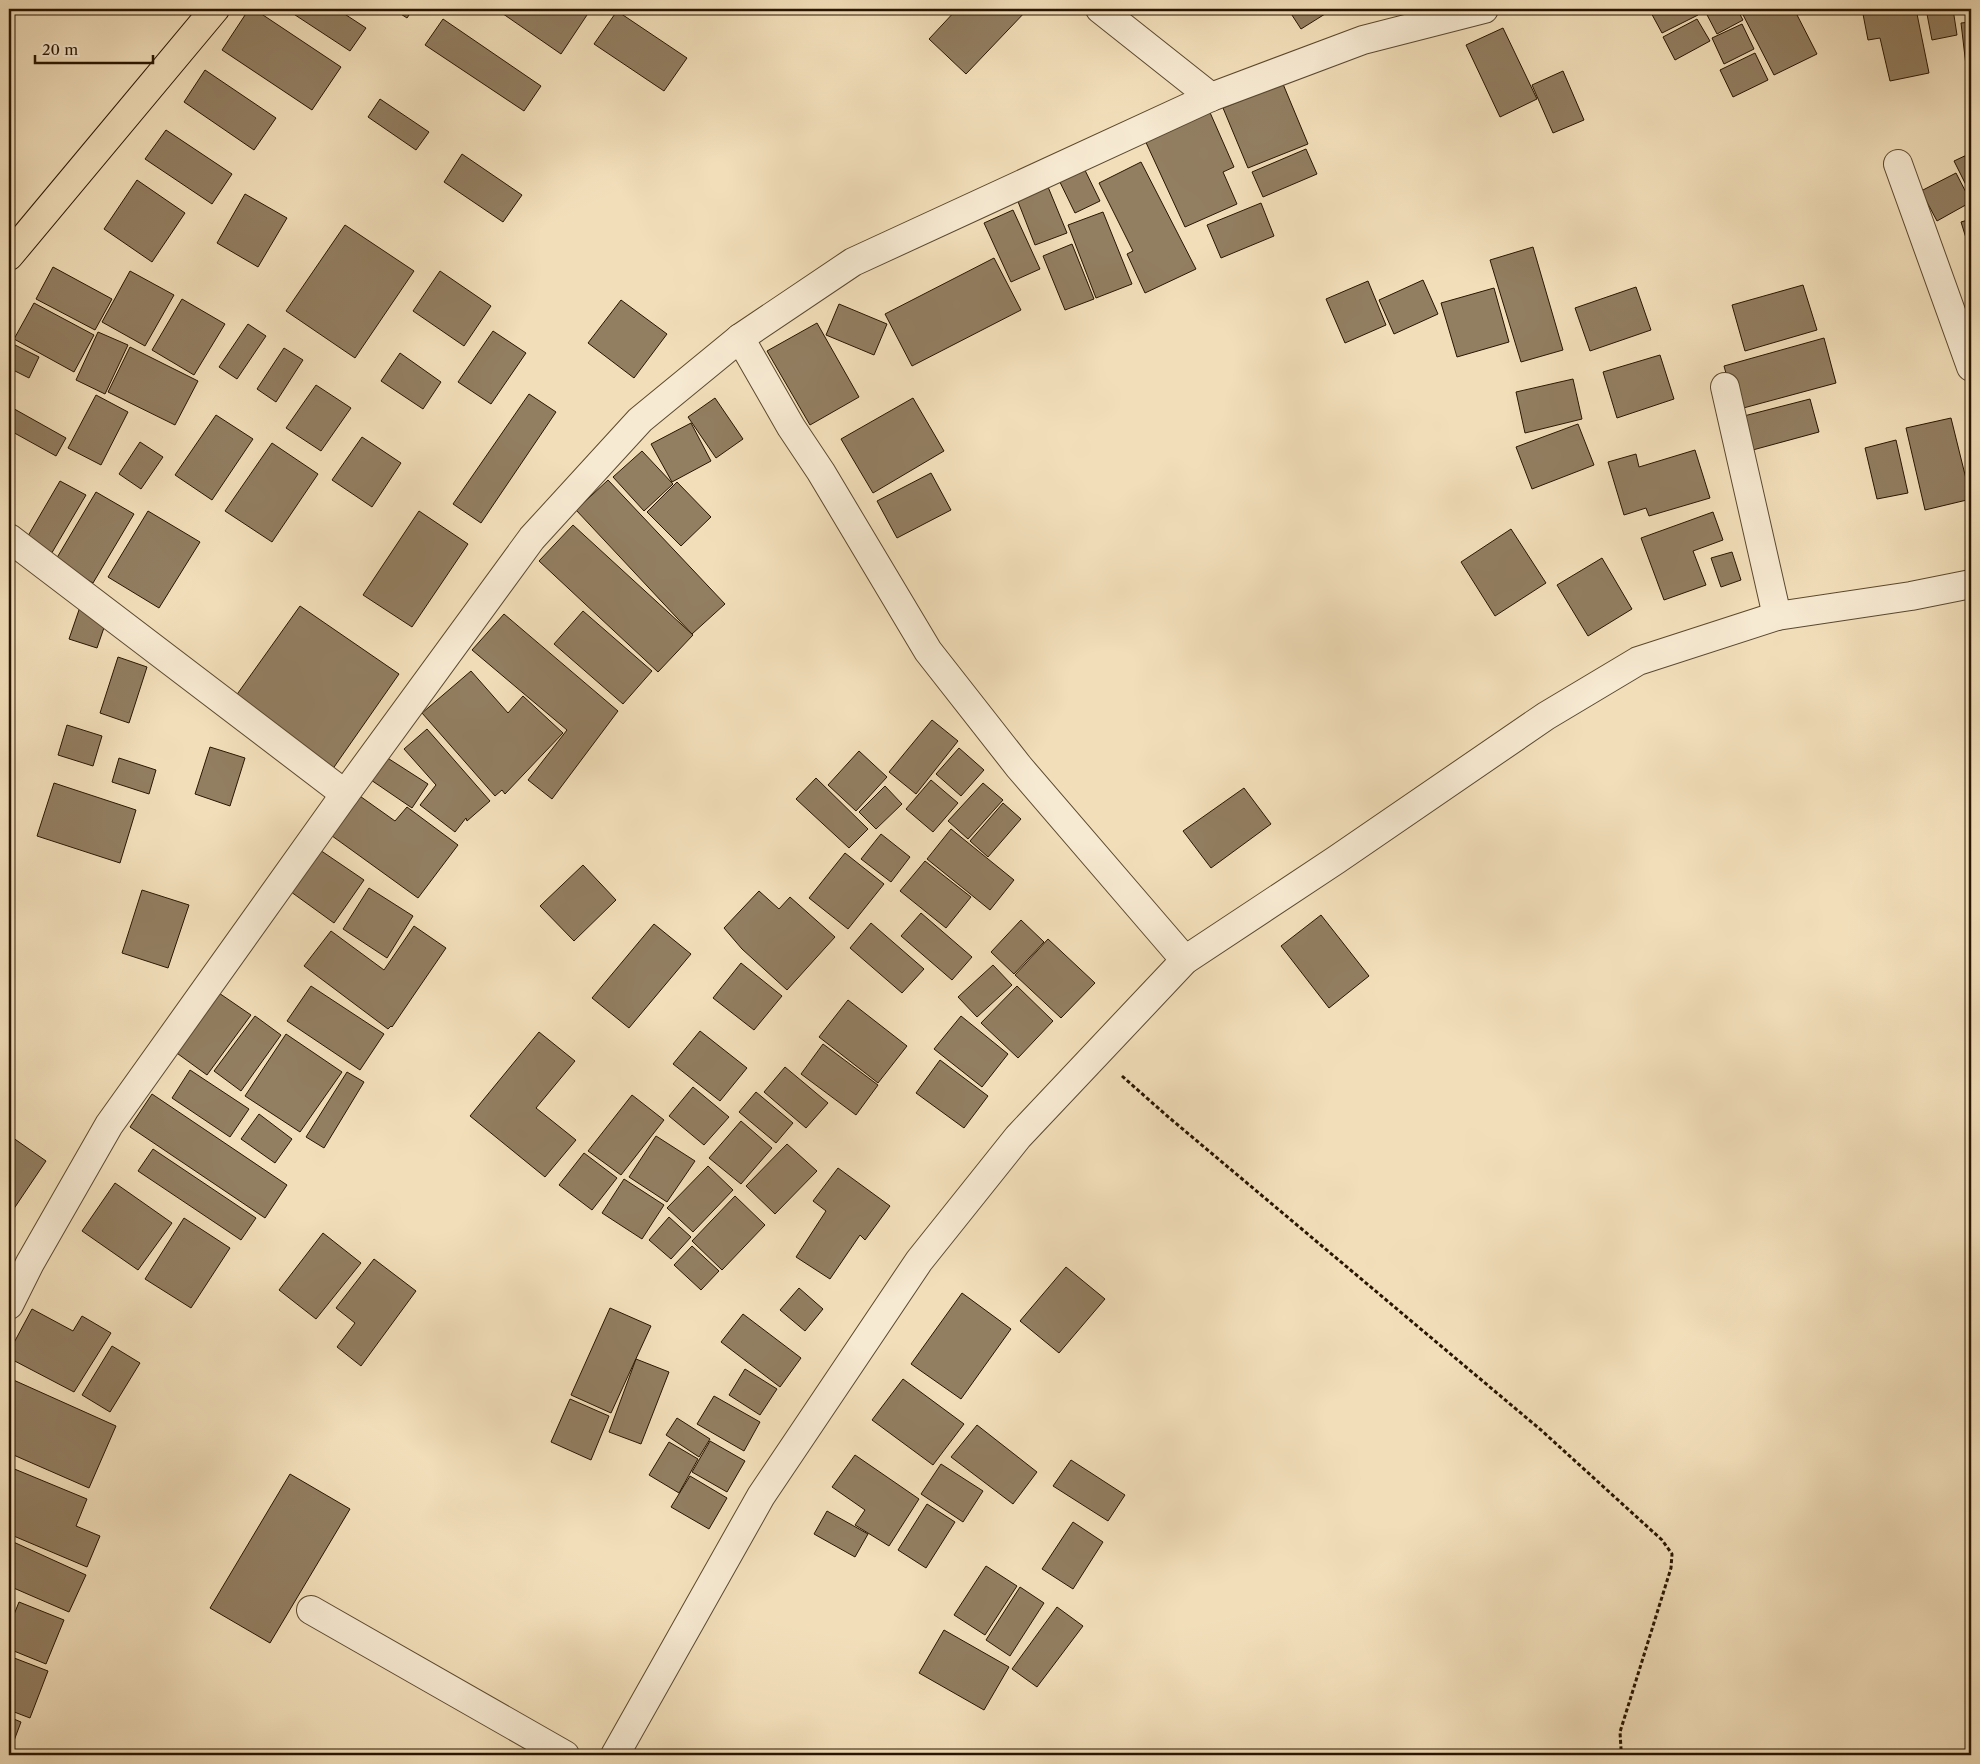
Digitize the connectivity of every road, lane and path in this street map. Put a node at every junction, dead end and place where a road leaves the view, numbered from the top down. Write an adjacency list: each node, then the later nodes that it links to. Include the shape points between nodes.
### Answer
1 (215, 9): 6 (main road)
2 (1100, 9): 4 (street)
3 (1484, 9): 4 (street, via 1363,40)
4 (1211, 97): 7 (street, via 853,262)
5 (1898, 164): 8 (street)
6 (9, 256)
7 (740, 338): 13 (street, via 640,420 532,538); 14 (street, via 928,650 1019,767)
8 (1971, 366)
9 (1726, 387): 12 (street)
10 (9, 538): 13 (street)
11 (1971, 584): 12 (street)
12 (1777, 616): 14 (street, via 1638,661 1546,716)
13 (345, 794): 16 (street, via 109,1125)
14 (1185, 960): 15 (street)
15 (1097, 1053): 19 (street, via 1018,1137 920,1261 761,1496); 20 (path, via 1173,1122 1541,1430 1662,1540 1672,1554 1671,1568 1620,1732)
16 (9, 1305)
17 (311, 1610): 18 (street)
18 (565, 1755)
19 (615, 1755)
20 (1624, 1755)

